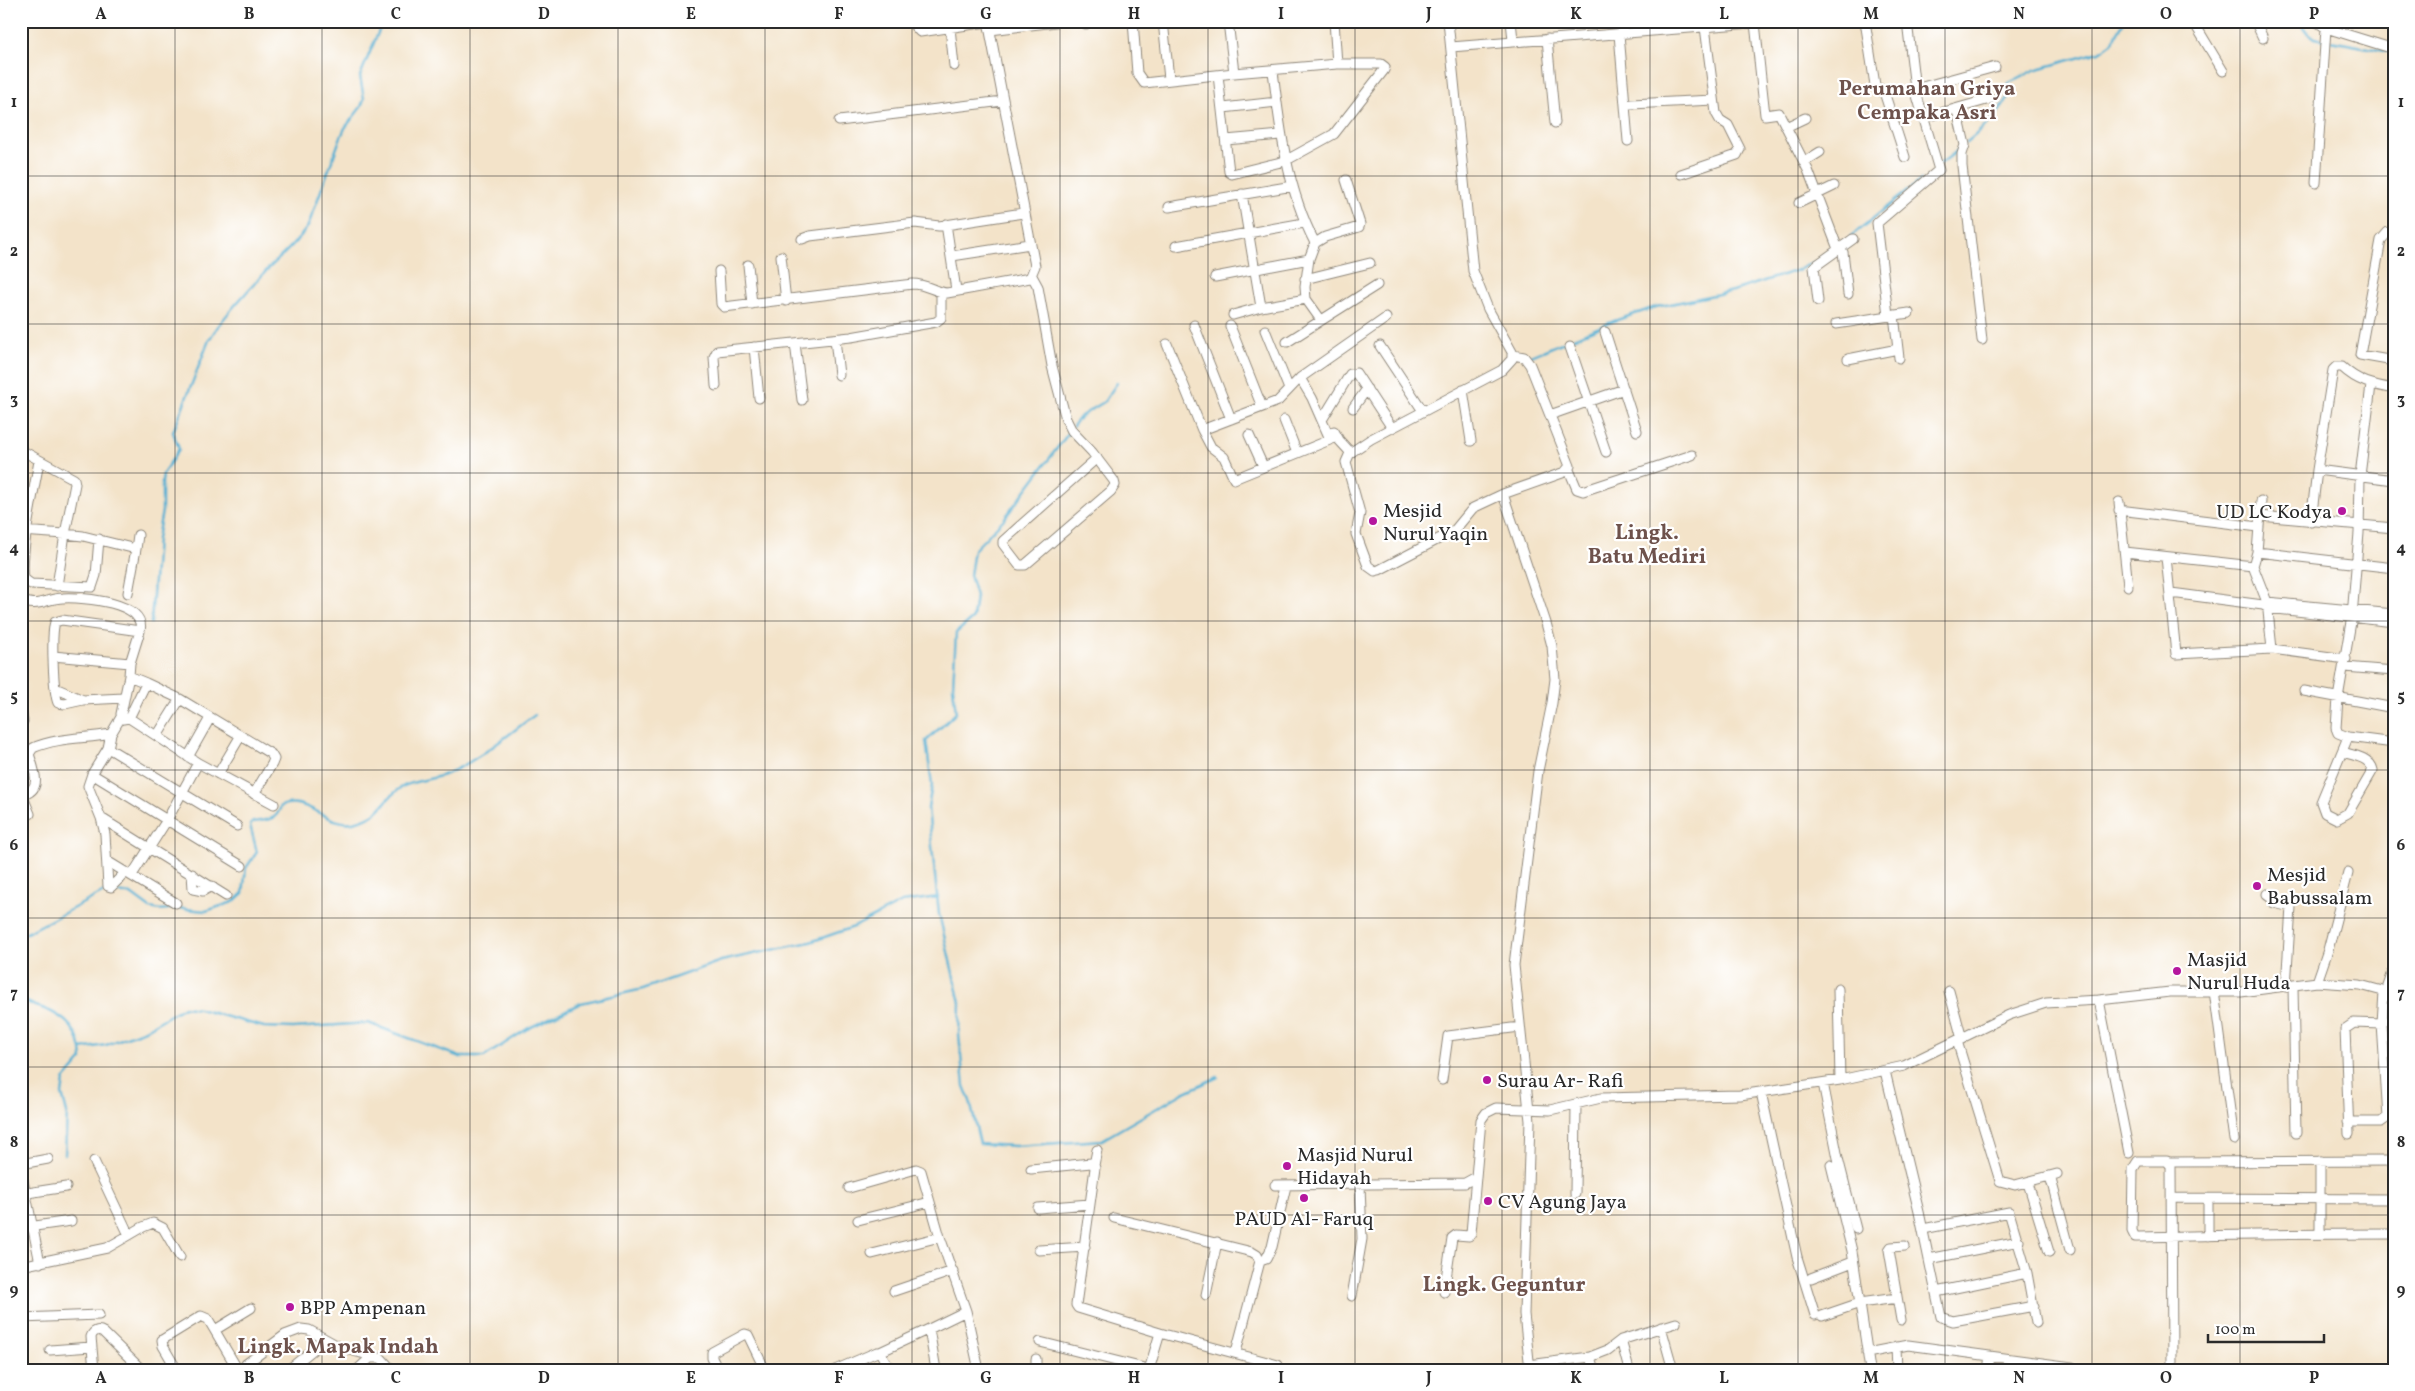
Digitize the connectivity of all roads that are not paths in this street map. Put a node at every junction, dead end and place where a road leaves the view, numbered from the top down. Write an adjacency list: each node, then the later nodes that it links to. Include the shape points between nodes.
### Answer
1 (910, 21): 18 (street, via 920,32)
2 (1133, 21): 34 (street, via 1138,76 1144,83)
3 (1163, 21): 34 (street)
4 (1228, 21): 32 (street)
5 (1334, 21): 27 (street)
6 (1448, 21): 25 (street)
7 (1511, 21): 24 (street)
8 (1778, 21): 15 (street)
9 (1865, 21): 52 (street, via 1875,85 1884,92)
10 (1907, 21): 35 (street)
11 (2193, 21): 31 (street)
12 (2255, 21): 22 (street)
13 (2316, 21): 21 (street)
14 (1056, 22): 16 (street)
15 (1755, 23): 17 (street); 47 (street, via 1764,115 1779,113)
16 (989, 24): 18 (street); 38 (street)
17 (1709, 25): 19 (street); 36 (street)
18 (946, 26): 28 (street)
19 (1662, 26): 20 (street)
20 (1619, 34): 23 (street); 50 (street)
21 (2326, 35): 26 (street); 57 (street)
22 (2263, 38)
23 (1548, 39): 24 (street); 46 (street)
24 (1513, 40): 25 (street)
25 (1451, 47): 112 (street, via 1473,271 1478,289)
26 (2394, 50)
27 (1337, 64): 30 (street); 53 (street, via 1377,63 1385,67 1382,76 1339,131)
28 (954, 66)
29 (1995, 67): 35 (street)
30 (1273, 71): 32 (street); 39 (street)
31 (2222, 71)
32 (1234, 73): 33 (street)
33 (1218, 74): 34 (street); 41 (street)
34 (1169, 79)
35 (1915, 89): 44 (street)
36 (1714, 100): 40 (street); 55 (street, via 1719,118 1734,134 1740,152)
37 (1990, 100): 42 (street)
38 (1003, 101): 45 (street); 64 (street)
39 (1277, 102): 41 (street); 48 (street)
40 (1631, 104)
41 (1223, 108): 49 (street)
42 (1957, 110): 44 (street); 105 (street, via 1964,142 1962,166)
43 (1805, 118): 47 (street)
44 (1923, 118): 96 (street, via 1939,170 1877,223)
45 (839, 121)
46 (1555, 123)
47 (1786, 127): 54 (street)
48 (1280, 135): 49 (street); 53 (street)
49 (1226, 140): 53 (street, via 1231,174)
50 (1628, 141)
51 (1820, 152): 54 (street)
52 (1905, 157)
53 (1285, 161): 58 (street)
54 (1804, 162): 61 (street)
55 (1681, 174)
56 (1346, 180): 72 (street, via 1359,227 1325,236)
57 (2316, 183)
58 (1293, 186): 60 (street); 65 (street)
59 (1834, 186): 61 (street)
60 (1242, 194): 63 (street); 68 (street)
61 (1817, 194): 62 (street); 74 (street)
62 (1799, 203)
63 (1169, 207)
64 (1023, 213): 66 (street); 71 (street)
65 (1304, 223): 68 (street); 72 (street)
66 (946, 224): 69 (street, via 915,223); 76 (street)
67 (2394, 232): 114 (street, via 2388,232 2381,240 2360,355)
68 (1249, 233): 73 (street); 80 (street)
69 (802, 239)
70 (1853, 239): 74 (street)
71 (1030, 244): 76 (street); 82 (street, via 1035,266)
72 (1315, 244): 77 (street)
73 (1176, 246)
74 (1838, 249): 88 (street, via 1843,252); 91 (street, via 1814,267)
75 (781, 256): 90 (street)
76 (952, 256): 86 (street)
77 (1309, 259): 80 (street); 84 (street)
78 (1370, 263): 84 (street)
79 (748, 265): 92 (street)
80 (1256, 270): 83 (street); 93 (street)
81 (719, 271): 92 (street, via 723,306)
82 (1032, 276): 86 (street); 145 (street, via 1038,287 1052,366 1066,418 1072,431)
83 (1215, 278)
84 (1305, 279): 89 (street)
85 (1377, 285): 98 (street)
86 (954, 290): 87 (street)
87 (941, 292): 90 (street, via 927,285 913,284); 104 (street, via 940,320)
88 (1848, 294)
89 (1306, 299): 93 (street); 98 (street)
90 (786, 301): 92 (street)
91 (1818, 301)
92 (752, 304)
93 (1261, 307): 95 (street)
94 (1910, 313): 96 (street)
95 (1233, 315)
96 (1891, 315): 99 (street); 113 (street, via 1899,353)
97 (1386, 318): 116 (street)
98 (1320, 320): 106 (street)
99 (1836, 324)
100 (1194, 325): 131 (street)
101 (1230, 326): 127 (street)
102 (1265, 330): 119 (street)
103 (1605, 332): 121 (street)
104 (835, 339): 107 (street); 115 (street)
105 (1982, 340)
106 (1287, 342)
107 (795, 344): 110 (street); 125 (street)
108 (1167, 344): 135 (street)
109 (1380, 346): 129 (street)
110 (754, 347): 118 (street, via 717,351 714,357); 124 (street)
111 (1570, 347): 126 (street)
112 (1513, 355): 123 (street, via 1508,366); 130 (street, via 1526,359)
113 (1848, 359)
114 (2394, 361)
115 (839, 375)
116 (1300, 378): 119 (street); 133 (street)
117 (2371, 385): 122 (street); 149 (street, via 2342,367 2332,371); 150 (street)
118 (716, 386)
119 (1289, 389): 127 (street, via 1278,401)
120 (1367, 389): 128 (street); 133 (street, via 1353,374); 134 (street)
121 (1624, 389): 126 (street); 136 (street)
122 (2394, 389)
123 (1463, 390): 129 (street); 139 (street)
124 (759, 398)
125 (802, 400)
126 (1589, 401): 130 (street); 142 (street)
127 (1262, 407): 131 (street)
128 (1353, 408)
129 (1423, 411): 134 (street)
130 (1550, 415): 148 (street, via 1569,460)
131 (1231, 419): 135 (street)
132 (1284, 420): 143 (street)
133 (1322, 420): 138 (street)
134 (1392, 428): 141 (street)
135 (1202, 430): 147 (street, via 1211,447 1224,457 1234,479)
136 (1637, 431)
137 (1250, 435): 147 (street)
138 (1333, 436): 141 (street); 143 (street)
139 (1471, 441)
140 (21, 450): 146 (street)
141 (1351, 452): 152 (street, via 1346,462 1359,508 1357,538 1368,566 1375,571 1454,531 1473,508)
142 (1606, 452)
143 (1297, 453): 147 (street)
144 (1692, 455): 148 (street, via 1583,491 1577,489)
145 (1096, 458): 145 (street, via 1114,481 1114,487 1025,565 1019,565 1003,541)
146 (40, 461): 159 (street); 160 (street, via 75,480)
147 (1263, 466)
148 (1569, 470): 152 (street)
149 (2317, 470): 150 (street); 155 (street)
150 (2360, 476): 151 (street); 156 (street)
151 (2394, 480)
152 (1503, 494): 234 (street, via 1551,643 1555,679 1537,773 1514,965)
153 (2261, 501): 154 (street)
154 (2260, 516): 155 (street); 157 (street)
155 (2312, 522): 156 (street)
156 (2359, 525): 158 (street); 167 (street)
157 (2259, 527): 164 (street, via 2119,506); 165 (street)
158 (2394, 528)
159 (25, 531): 160 (street); 170 (street, via 24,579 31,584)
160 (65, 534): 162 (street); 170 (street)
161 (138, 534): 163 (street)
162 (99, 540): 163 (street); 170 (street, via 94,585 90,588)
163 (136, 549): 173 (street)
164 (2125, 552): 166 (street); 171 (street)
165 (2257, 552): 167 (street); 168 (street)
166 (2166, 557): 168 (street); 172 (street)
167 (2357, 563): 169 (street); 176 (street)
168 (2253, 566): 175 (street)
169 (2394, 568)
170 (57, 586)
171 (2128, 586)
172 (2171, 592): 175 (street); 180 (street, via 2176,654)
173 (128, 593)
174 (21, 600): 179 (street, via 36,604 72,598 127,608 139,617 142,623)
175 (2266, 605): 176 (street); 180 (street)
176 (2352, 612): 177 (street); 178 (street); 183 (street)
177 (2394, 614)
178 (2394, 622)
179 (140, 630): 181 (street, via 57,620); 182 (street)
180 (2272, 649): 183 (street)
181 (53, 656): 182 (street); 188 (street, via 55,688 83,700)
182 (130, 663): 185 (street)
183 (2345, 663): 184 (street); 189 (street)
184 (2394, 671)
185 (128, 676): 186 (street); 188 (street)
186 (146, 683): 190 (street); 193 (street)
187 (2304, 691): 189 (street)
188 (124, 698): 193 (street)
189 (2338, 698): 191 (street); 199 (street, via 2338,733)
190 (180, 699): 194 (street); 197 (street)
191 (2394, 708)
192 (21, 709): 195 (street)
193 (125, 718): 196 (street); 197 (street)
194 (210, 718): 198 (street); 205 (street)
195 (21, 722)
196 (111, 734): 201 (street); 202 (street, via 62,739)
197 (157, 736): 205 (street)
198 (240, 737): 208 (street); 211 (street, via 273,757)
199 (2348, 737): 200 (street); 203 (street)
200 (2394, 743)
201 (108, 748): 207 (street); 209 (street)
202 (31, 750): 204 (street); 210 (street, via 36,784 31,792)
203 (2342, 752): 203 (street, via 2321,802 2323,812 2335,819 2347,815 2373,770 2365,759)
204 (21, 753)
205 (188, 756): 206 (street)
206 (198, 763): 208 (street); 209 (street)
207 (92, 774): 214 (street, via 88,786); 215 (street)
208 (218, 774): 211 (street)
209 (182, 791): 215 (street); 216 (street)
210 (22, 794): 213 (street)
211 (254, 794): 212 (street)
212 (274, 804)
213 (30, 814)
214 (101, 818): 217 (street); 218 (street)
215 (167, 820): 217 (street); 219 (street)
216 (237, 826)
217 (148, 847): 220 (street); 223 (street)
218 (107, 861): 220 (street); 220 (street, via 110,887)
219 (242, 866)
220 (129, 873): 224 (street)
221 (2348, 873): 226 (street)
222 (2267, 894): 227 (street, via 2274,903 2291,907)
223 (226, 896)
224 (176, 903)
225 (2394, 969): 231 (street)
226 (2317, 982): 227 (street); 231 (street, via 2354,984)
227 (2289, 987): 230 (street); 244 (street)
228 (1838, 989): 237 (street)
229 (1949, 991): 235 (street)
230 (2214, 991): 232 (street); 246 (street)
231 (2388, 993): 233 (street)
232 (2098, 1000): 235 (street, via 2037,1005); 248 (street)
233 (2382, 1024): 243 (street, via 2354,1022 2345,1029); 243 (street, via 2388,1117 2381,1122)
234 (1520, 1027): 238 (street, via 1448,1036); 242 (street)
235 (1960, 1036): 236 (street, via 1904,1066); 260 (street, via 2000,1181 2016,1186)
236 (1885, 1071): 237 (street); 280 (street)
237 (1840, 1077): 239 (street)
238 (1442, 1080)
239 (1823, 1083): 240 (street); 281 (street)
240 (1761, 1092): 241 (street, via 1616,1098); 311 (street, via 1798,1260 1819,1315)
241 (1576, 1104): 242 (street, via 1563,1108); 267 (street)
242 (1529, 1105): 259 (street, via 1496,1108 1484,1115 1479,1128); 338 (street, via 1524,1330)
243 (2348, 1122): 245 (street)
244 (2296, 1134)
245 (2349, 1134)
246 (2234, 1140)
247 (1097, 1150): 256 (street)
248 (2129, 1153)
249 (48, 1159): 254 (street)
250 (2320, 1160): 252 (street); 253 (street); 270 (street)
251 (94, 1161): 284 (street)
252 (2394, 1161)
253 (2169, 1162): 268 (street); 285 (street, via 2142,1160 2133,1165 2132,1231 2135,1237)
254 (21, 1164)
255 (1832, 1165): 299 (street)
256 (1095, 1166): 257 (street, via 1091,1163); 273 (street)
257 (1031, 1169)
258 (21, 1171): 266 (street)
259 (1476, 1176): 261 (street, via 1460,1184); 306 (street, via 1471,1233 1469,1236 1456,1234 1452,1238)
260 (2028, 1183): 293 (street, via 2053,1175); 294 (street)
261 (1360, 1184): 263 (street); 309 (street, via 1362,1239)
262 (1275, 1185): 263 (street)
263 (1286, 1186): 298 (street, via 1272,1247 1266,1259)
264 (66, 1187): 266 (street)
265 (849, 1188): 272 (street, via 919,1170)
266 (24, 1193): 278 (street)
267 (1574, 1194)
268 (2171, 1198): 269 (street); 285 (street)
269 (2208, 1198): 270 (street); 286 (street)
270 (2320, 1198): 271 (street); 282 (street)
271 (2394, 1200)
272 (930, 1202): 276 (street); 287 (street)
273 (1090, 1204): 274 (street); 291 (street)
274 (1038, 1208)
275 (1114, 1218): 289 (street)
276 (858, 1220)
277 (71, 1221): 278 (street)
278 (32, 1227): 279 (street); 300 (street)
279 (21, 1228)
280 (1922, 1228): 288 (street, via 2009,1212); 297 (street)
281 (1856, 1229)
282 (2320, 1234): 283 (street); 286 (street)
283 (2394, 1234)
284 (129, 1235): 296 (street, via 149,1224 160,1225); 300 (street, via 107,1248)
285 (2170, 1236): 286 (street); 364 (street)
286 (2208, 1236)
287 (940, 1237): 295 (street); 302 (street)
288 (2019, 1241): 297 (street); 303 (street)
289 (1218, 1242): 298 (street, via 1254,1252); 308 (street)
290 (1905, 1246): 310 (street, via 1889,1250)
291 (1085, 1247): 292 (street); 323 (street, via 1075,1299 1078,1308)
292 (1039, 1250)
293 (2070, 1250)
294 (2049, 1252)
295 (872, 1254)
296 (180, 1257)
297 (1929, 1259): 307 (street)
298 (1260, 1261): 331 (street)
299 (1853, 1262): 304 (street); 311 (street)
300 (40, 1263): 301 (street)
301 (21, 1266)
302 (953, 1271): 305 (street); 314 (street)
303 (2027, 1273): 307 (street); 312 (street)
304 (1811, 1278)
305 (894, 1291)
306 (1444, 1292)
307 (1936, 1292): 312 (street, via 1941,1317 1953,1321)
308 (1206, 1295)
309 (1352, 1296)
310 (1897, 1298): 311 (street); 317 (street)
311 (1860, 1303): 332 (street)
312 (2034, 1306): 319 (street)
313 (251, 1308): 322 (street)
314 (966, 1311): 321 (street); 355 (street)
315 (99, 1315): 316 (street)
316 (21, 1318)
317 (1900, 1320)
318 (1676, 1323): 320 (street)
319 (2036, 1323)
320 (1661, 1327): 325 (street); 359 (street)
321 (929, 1329): 330 (street); 354 (street)
322 (215, 1330): 344 (street, via 207,1318 200,1316 164,1337 162,1345); 345 (street)
323 (1159, 1332): 331 (street); 340 (street)
324 (325, 1340): 335 (street); 337 (street, via 310,1330 296,1330); 347 (street)
325 (1620, 1340): 334 (street, via 1608,1350); 358 (street)
326 (1040, 1342): 340 (street)
327 (91, 1347): 329 (street); 342 (street); 343 (street, via 90,1337 96,1331 102,1331)
328 (1896, 1347): 332 (street); 333 (street, via 1908,1345); 361 (street)
329 (50, 1350)
330 (880, 1352): 352 (street); 353 (street)
331 (1236, 1352): 341 (street, via 1278,1365)
332 (1868, 1353): 360 (street)
333 (1990, 1356): 362 (street); 363 (street)
334 (1590, 1357): 338 (street); 357 (street)
335 (370, 1358): 348 (street); 349 (street, via 381,1358)
336 (1036, 1359): 339 (street)
337 (246, 1364): 345 (street); 346 (street)
338 (1530, 1368)
339 (1036, 1369): 356 (street)
340 (1150, 1369)
341 (1279, 1369)
342 (94, 1370)
343 (142, 1370)
344 (178, 1370)
345 (238, 1370)
346 (255, 1370)
347 (288, 1370)
348 (357, 1370)
349 (392, 1370)
350 (718, 1370): 351 (street, via 712,1352 745,1334)
351 (766, 1370)
352 (835, 1370)
353 (890, 1370)
354 (936, 1370)
355 (980, 1370)
356 (1012, 1370)
357 (1594, 1370)
358 (1629, 1370)
359 (1673, 1370)
360 (1870, 1370)
361 (1897, 1370)
362 (1988, 1370)
363 (2076, 1370)
364 (2172, 1370)

